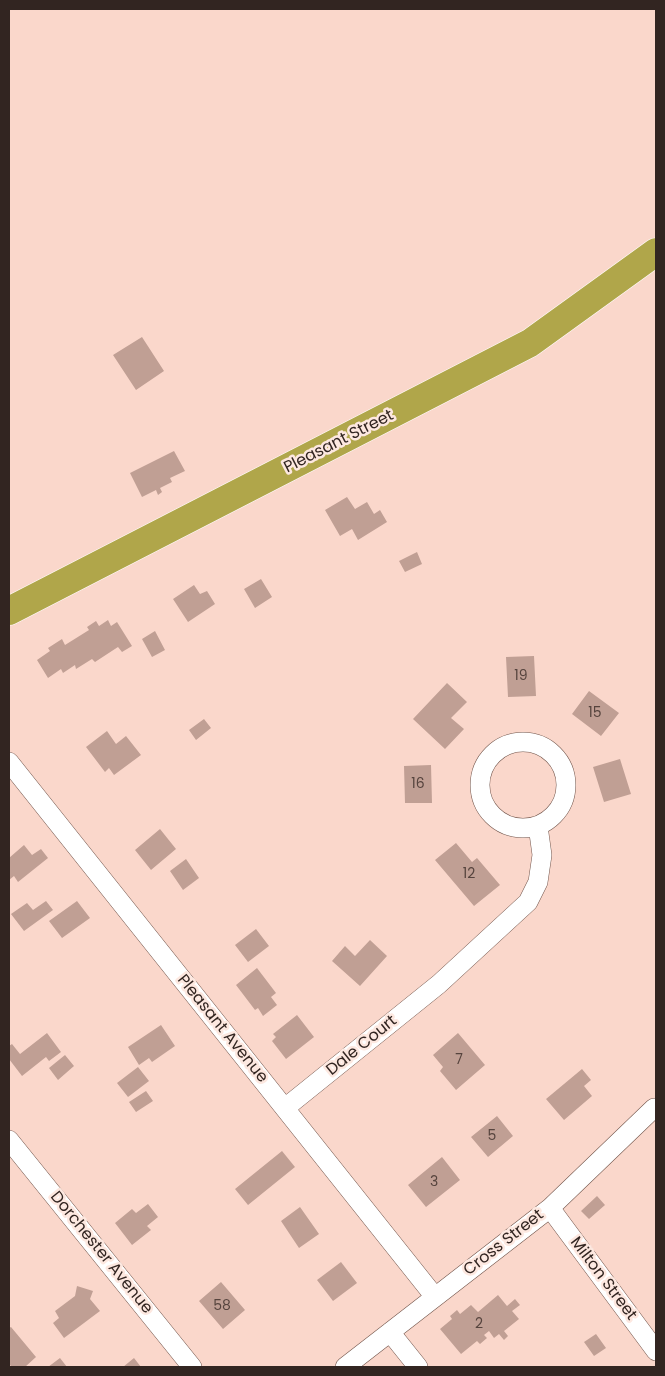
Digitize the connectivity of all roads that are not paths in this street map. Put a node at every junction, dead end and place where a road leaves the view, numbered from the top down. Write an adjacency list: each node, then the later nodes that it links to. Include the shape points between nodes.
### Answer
1 (656, 252): 2 (highway, Pleasant Street, via 530,343)
2 (9, 611)
3 (9, 762): 5 (street, Pleasant Avenue)
4 (538, 826): 4 (street, via 549,820 563,801 565,776 554,755 544,748 513,743 494,753 487,761 480,781 483,802 489,812 506,825); 5 (street, Dale Court, via 542,855 538,882 528,902 439,984)
5 (285, 1108): 9 (street, Pleasant Avenue)
6 (654, 1108): 8 (street, Cross Street)
7 (9, 1140): 12 (street, Dorchester Avenue)
8 (550, 1208): 9 (street, Cross Street); 11 (street, Milton Street)
9 (435, 1297): 10 (street, Cross Street)
10 (390, 1332): 13 (street, Cross Street); 14 (street)
11 (656, 1351)
12 (192, 1367)
13 (345, 1367)
14 (418, 1367)

